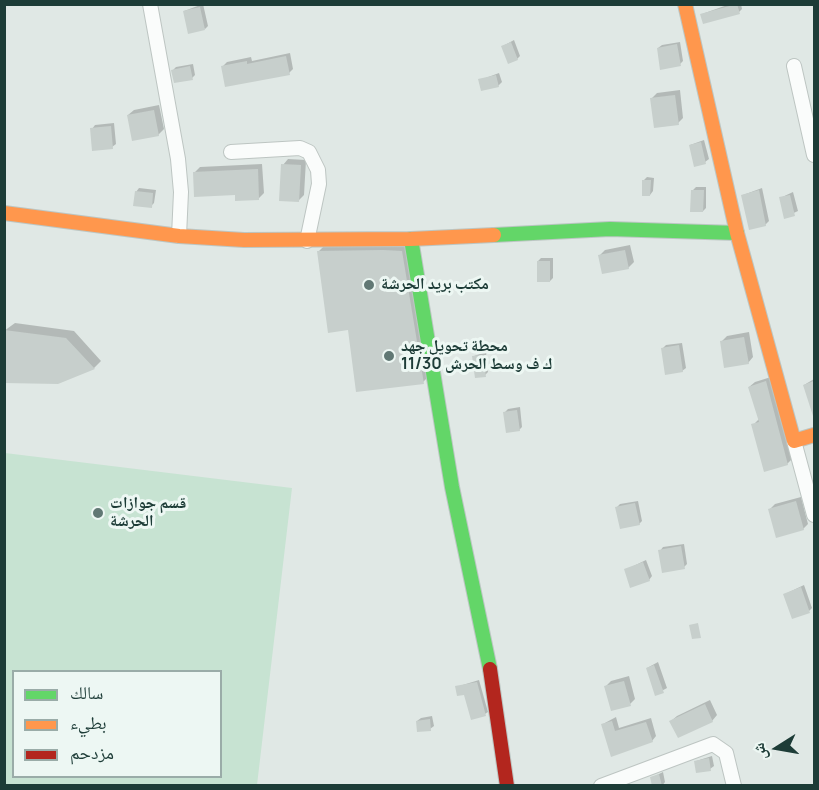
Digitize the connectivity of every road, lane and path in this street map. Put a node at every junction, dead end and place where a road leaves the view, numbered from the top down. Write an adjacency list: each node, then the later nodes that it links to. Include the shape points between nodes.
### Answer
1 (150, 4): 8 (street, via 178,159)
2 (685, 4): 7 (street)
3 (794, 66): 5 (street)
4 (231, 152): 10 (street, via 300,148 309,152 318,170 319,184)
5 (814, 155)
6 (4, 213): 8 (street)
7 (737, 233): 9 (street, via 610,229); 12 (street)
8 (179, 236): 10 (street)
9 (411, 239): 10 (street); 14 (street, via 452,488 494,689)
10 (307, 241)
11 (814, 435): 12 (street)
12 (794, 441): 13 (street)
13 (814, 515)
14 (507, 786)
15 (601, 786): 16 (street, via 713,744 726,753)
16 (734, 786)

